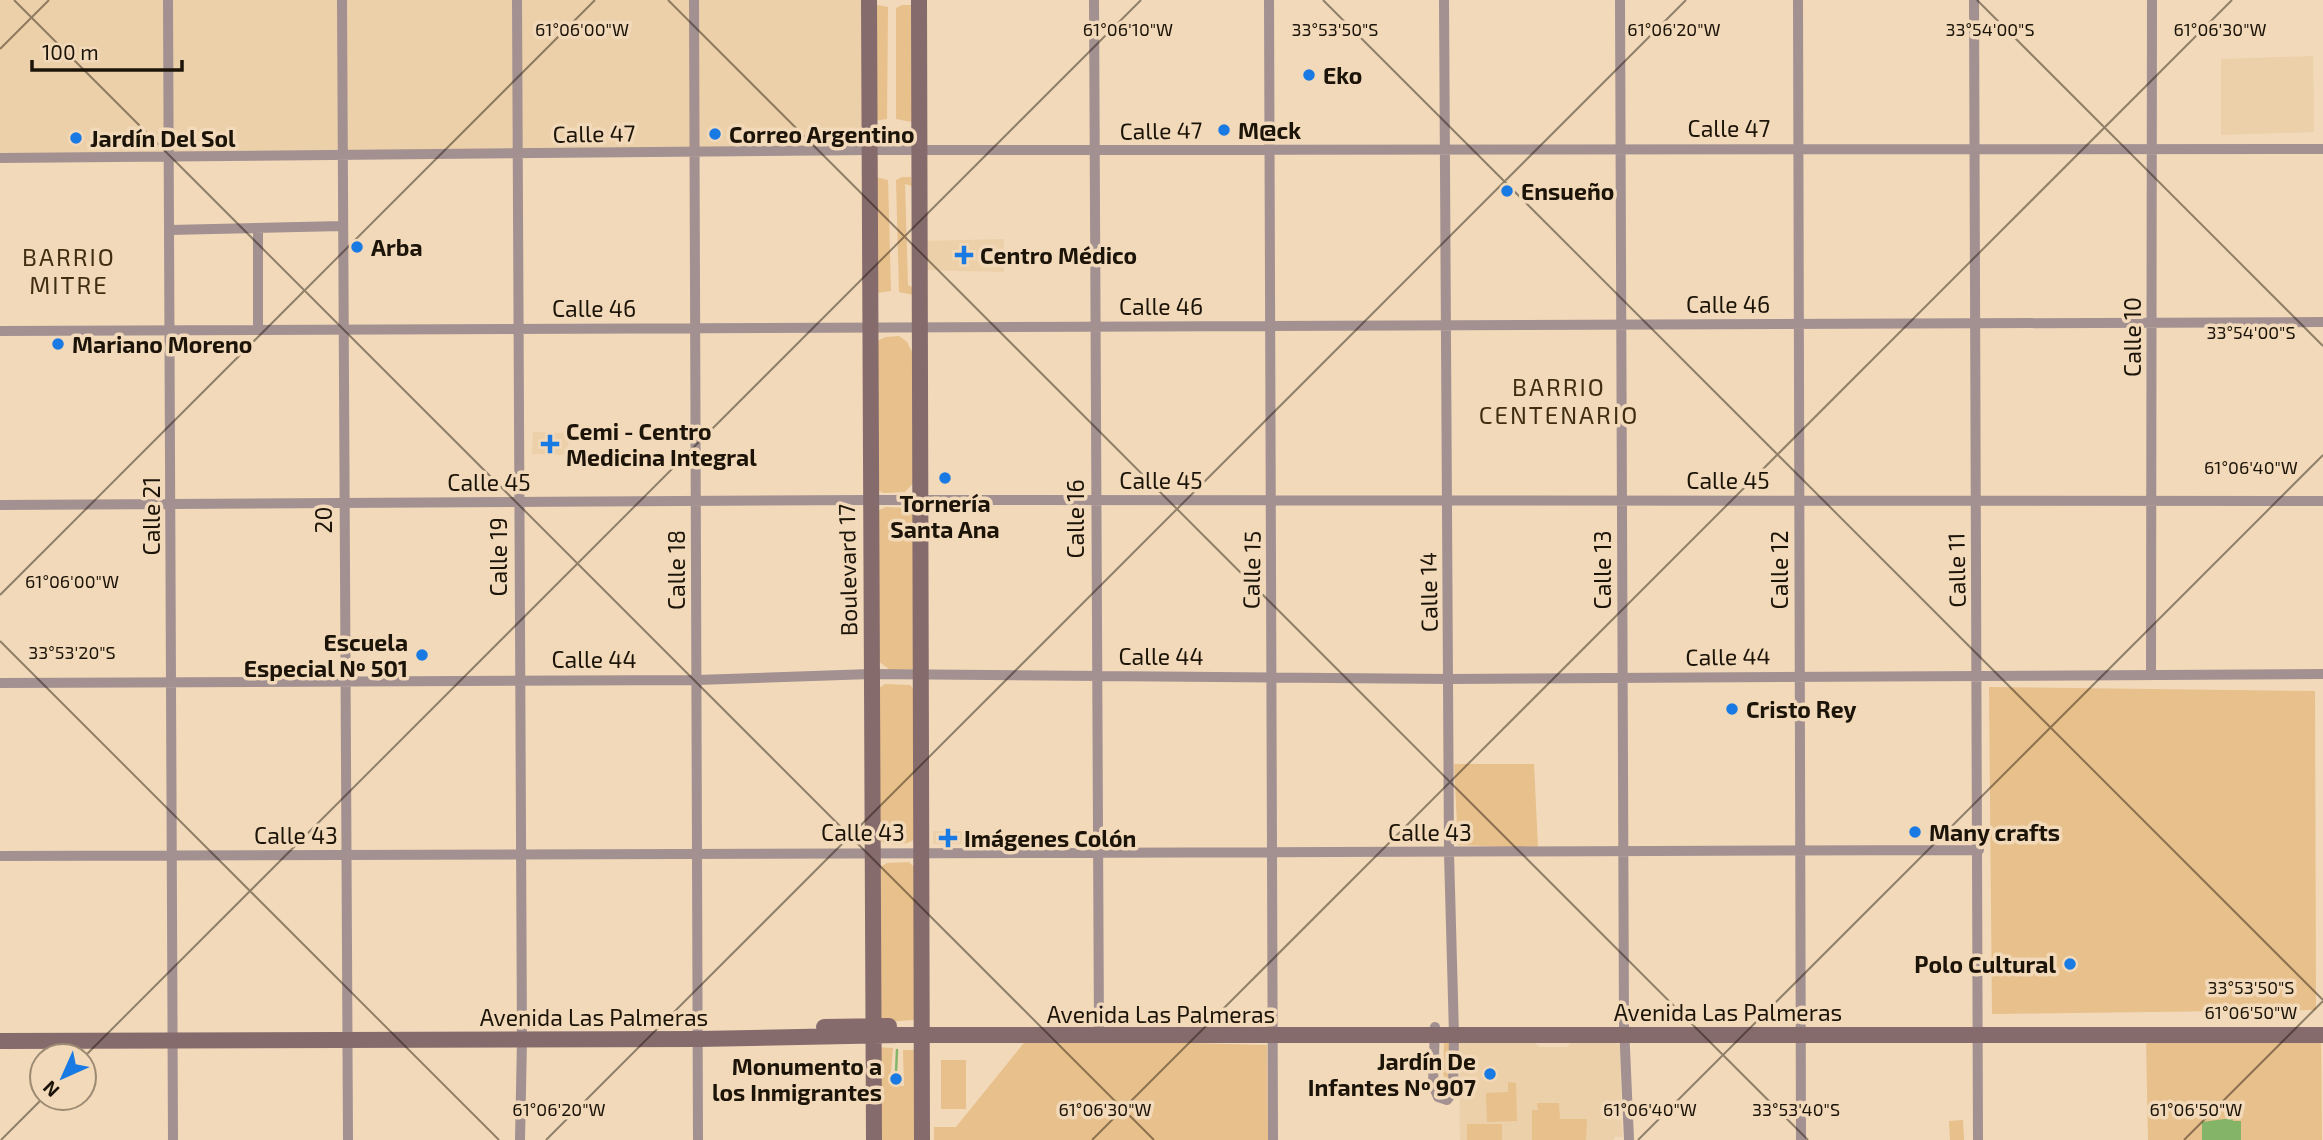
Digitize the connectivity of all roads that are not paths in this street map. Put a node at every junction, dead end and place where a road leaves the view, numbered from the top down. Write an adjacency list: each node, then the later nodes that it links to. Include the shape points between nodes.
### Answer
1 (168, 0): 28 (street, Calle 21)
2 (342, 0): 26 (street, 20)
3 (517, 0): 25 (street, Calle 19)
4 (694, 0): 22 (street, Calle 18)
5 (869, 0): 20 (main road, Boulevard 17)
6 (919, 0): 23 (main road)
7 (1094, 0): 24 (street, Calle 16)
8 (1269, 0): 17 (street, Calle 15)
9 (1444, 0): 18 (street, Calle 14)
10 (1620, 0): 16 (street, Calle 13)
11 (1798, 0): 21 (street, Calle 12)
12 (1973, 0): 14 (street, Calle 11)
13 (2152, 0): 15 (street, Calle 10)
14 (1974, 147): 15 (street, Calle 47); 21 (street, Calle 47); 36 (street, Calle 11)
15 (2152, 147): 19 (street, Calle 47); 32 (street, Calle 10)
16 (1622, 148): 18 (street, Calle 47); 21 (street, Calle 47); 35 (street, Calle 13)
17 (1271, 149): 18 (street, Calle 47); 24 (street, Calle 47); 39 (street, Calle 15)
18 (1446, 149): 40 (street, Calle 14)
19 (2323, 149)
20 (869, 150): 22 (street, Calle 47); 23 (street, Calle 47); 41 (main road, Boulevard 17)
21 (1799, 150): 34 (street, Calle 12)
22 (693, 152): 25 (street, Calle 47); 42 (street, Calle 18)
23 (920, 152): 24 (street, Calle 47); 37 (main road)
24 (1093, 152): 38 (street, Calle 16)
25 (517, 156): 26 (street, Calle 47); 46 (street, Calle 19)
26 (342, 157): 28 (street, Calle 47); 29 (street, 20)
27 (0, 158): 28 (street, Calle 47)
28 (168, 158): 31 (street, Calle 21)
29 (343, 226): 30 (street); 45 (street, 20)
30 (258, 229): 31 (street); 44 (street)
31 (170, 230): 43 (street, Calle 21)
32 (2153, 322): 33 (street, Calle 46); 36 (street, Calle 46); 52 (street, Calle 10)
33 (2323, 322)
34 (1800, 324): 35 (street, Calle 46); 36 (street, Calle 46); 50 (street, Calle 12)
35 (1623, 325): 40 (street, Calle 46); 55 (street, Calle 13)
36 (1975, 325): 51 (street, Calle 11)
37 (922, 327): 38 (street, Calle 46); 41 (street, Calle 46); 53 (main road)
38 (1095, 327): 39 (street, Calle 46); 54 (street, Calle 16)
39 (1272, 327): 40 (street, Calle 46); 49 (street, Calle 15)
40 (1447, 327): 58 (street, Calle 14)
41 (871, 328): 42 (street, Calle 46); 48 (main road, Boulevard 17)
42 (696, 329): 46 (street, Calle 46); 57 (street, Calle 18)
43 (171, 330): 44 (street, Calle 46); 47 (street, Calle 46); 62 (street, Calle 21)
44 (258, 330): 45 (street, Calle 46)
45 (343, 330): 46 (street, Calle 46); 59 (street, 20)
46 (518, 330): 60 (street, Calle 19)
47 (0, 331)
48 (869, 500): 53 (street, Calle 45); 57 (street, Calle 45); 63 (main road, Boulevard 17)
49 (1272, 500): 54 (street, Calle 45); 58 (street, Calle 45); 69 (street, Calle 15)
50 (1800, 500): 51 (street, Calle 45); 55 (street, Calle 45); 67 (street, Calle 12)
51 (1976, 500): 52 (street, Calle 45); 70 (street, Calle 11)
52 (2153, 500): 56 (street, Calle 45); 66 (street, Calle 10)
53 (922, 501): 54 (street, Calle 45); 65 (main road)
54 (1096, 501): 68 (street, Calle 16)
55 (1623, 501): 58 (street, Calle 45); 71 (street, Calle 13)
56 (2323, 501)
57 (696, 502): 60 (street, Calle 45); 73 (street, Calle 18)
58 (1448, 502): 72 (street, Calle 14)
59 (344, 503): 60 (street, Calle 45); 62 (street, Calle 45); 74 (street, 20)
60 (519, 503): 75 (street, Calle 19)
61 (0, 505): 62 (street, Calle 45)
62 (172, 506): 77 (street, Calle 21)
63 (871, 674): 65 (street, Calle 44); 73 (street, Calle 44); 79 (main road, Boulevard 17)
64 (2323, 674): 66 (street, Calle 44)
65 (922, 675): 68 (street, Calle 44); 81 (main road)
66 (2151, 675): 70 (street, Calle 44)
67 (1799, 676): 70 (street, Calle 44); 71 (street, Calle 44); 80 (street, Calle 12)
68 (1097, 677): 69 (street, Calle 44); 85 (street, Calle 16)
69 (1271, 677): 72 (street, Calle 44); 82 (street, Calle 15)
70 (1978, 677): 78 (street, Calle 11)
71 (1622, 678): 72 (street, Calle 44); 84 (street, Calle 13)
72 (1450, 679): 83 (street, Calle 14)
73 (697, 680): 75 (street, Calle 44); 89 (street, Calle 18)
74 (344, 681): 75 (street, Calle 44); 77 (street, Calle 44); 87 (street, 20)
75 (520, 681): 88 (street, Calle 19)
76 (0, 682): 77 (street, Calle 44)
77 (171, 682): 90 (street, Calle 21)
78 (1979, 850): 80 (street, Calle 43); 98 (street, Calle 11)
79 (870, 852): 81 (street, Calle 43); 89 (street, Calle 43); 93 (main road, Boulevard 17)
80 (1800, 852): 84 (street, Calle 43); 92 (street, Calle 12)
81 (922, 853): 85 (street, Calle 43); 100 (main road)
82 (1274, 853): 83 (street, Calle 43); 85 (street, Calle 43); 94 (street, Calle 15)
83 (1449, 853): 84 (street, Calle 43); 96 (street, Calle 14)
84 (1625, 853): 97 (street, Calle 13)
85 (1097, 854): 101 (street, Calle 16)
86 (0, 856): 90 (street, Calle 43)
87 (345, 856): 88 (street, Calle 43); 90 (street, Calle 43); 102 (street, 20)
88 (520, 856): 89 (street, Calle 43); 103 (street, Calle 19)
89 (698, 856): 104 (street, Calle 18)
90 (172, 857): 106 (street, Calle 21)
91 (2323, 1025): 98 (main road, Avenida Las Palmeras)
92 (1799, 1030): 97 (main road, Avenida Las Palmeras); 98 (main road, Avenida Las Palmeras); 116 (street, Calle 12)
93 (872, 1031): 100 (main road, Avenida Las Palmeras); 104 (main road, Avenida Las Palmeras); 112 (main road, Boulevard 17)
94 (1273, 1031): 95 (main road, Avenida Las Palmeras); 101 (main road, Avenida Las Palmeras); 114 (street, Calle 15)
95 (1435, 1031): 96 (main road, Avenida Las Palmeras); 96 (street, Calle 14, via 1433,1085 1438,1097 1447,1100 1453,1092)
96 (1454, 1031): 97 (main road, Avenida Las Palmeras)
97 (1624, 1031): 115 (street, Calle 13)
98 (1977, 1031): 105 (main road, Avenida Las Palmeras); 117 (street, Calle 11)
99 (0, 1032): 106 (main road, Avenida Las Palmeras)
100 (921, 1032): 101 (main road, Avenida Las Palmeras); 113 (main road)
101 (1099, 1032)
102 (347, 1035): 103 (main road, Avenida Las Palmeras); 106 (main road, Avenida Las Palmeras); 109 (street, 20)
103 (522, 1035): 104 (main road, Avenida Las Palmeras); 110 (street, Calle 19)
104 (698, 1035): 111 (street, Calle 18)
105 (2323, 1035)
106 (172, 1037): 107 (main road, Avenida Las Palmeras); 108 (street, Calle 21)
107 (0, 1041)
108 (173, 1140)
109 (348, 1140)
110 (520, 1140)
111 (698, 1140)
112 (874, 1140)
113 (922, 1140)
114 (1273, 1140)
115 (1629, 1140)
116 (1801, 1140)
117 (1978, 1140)

